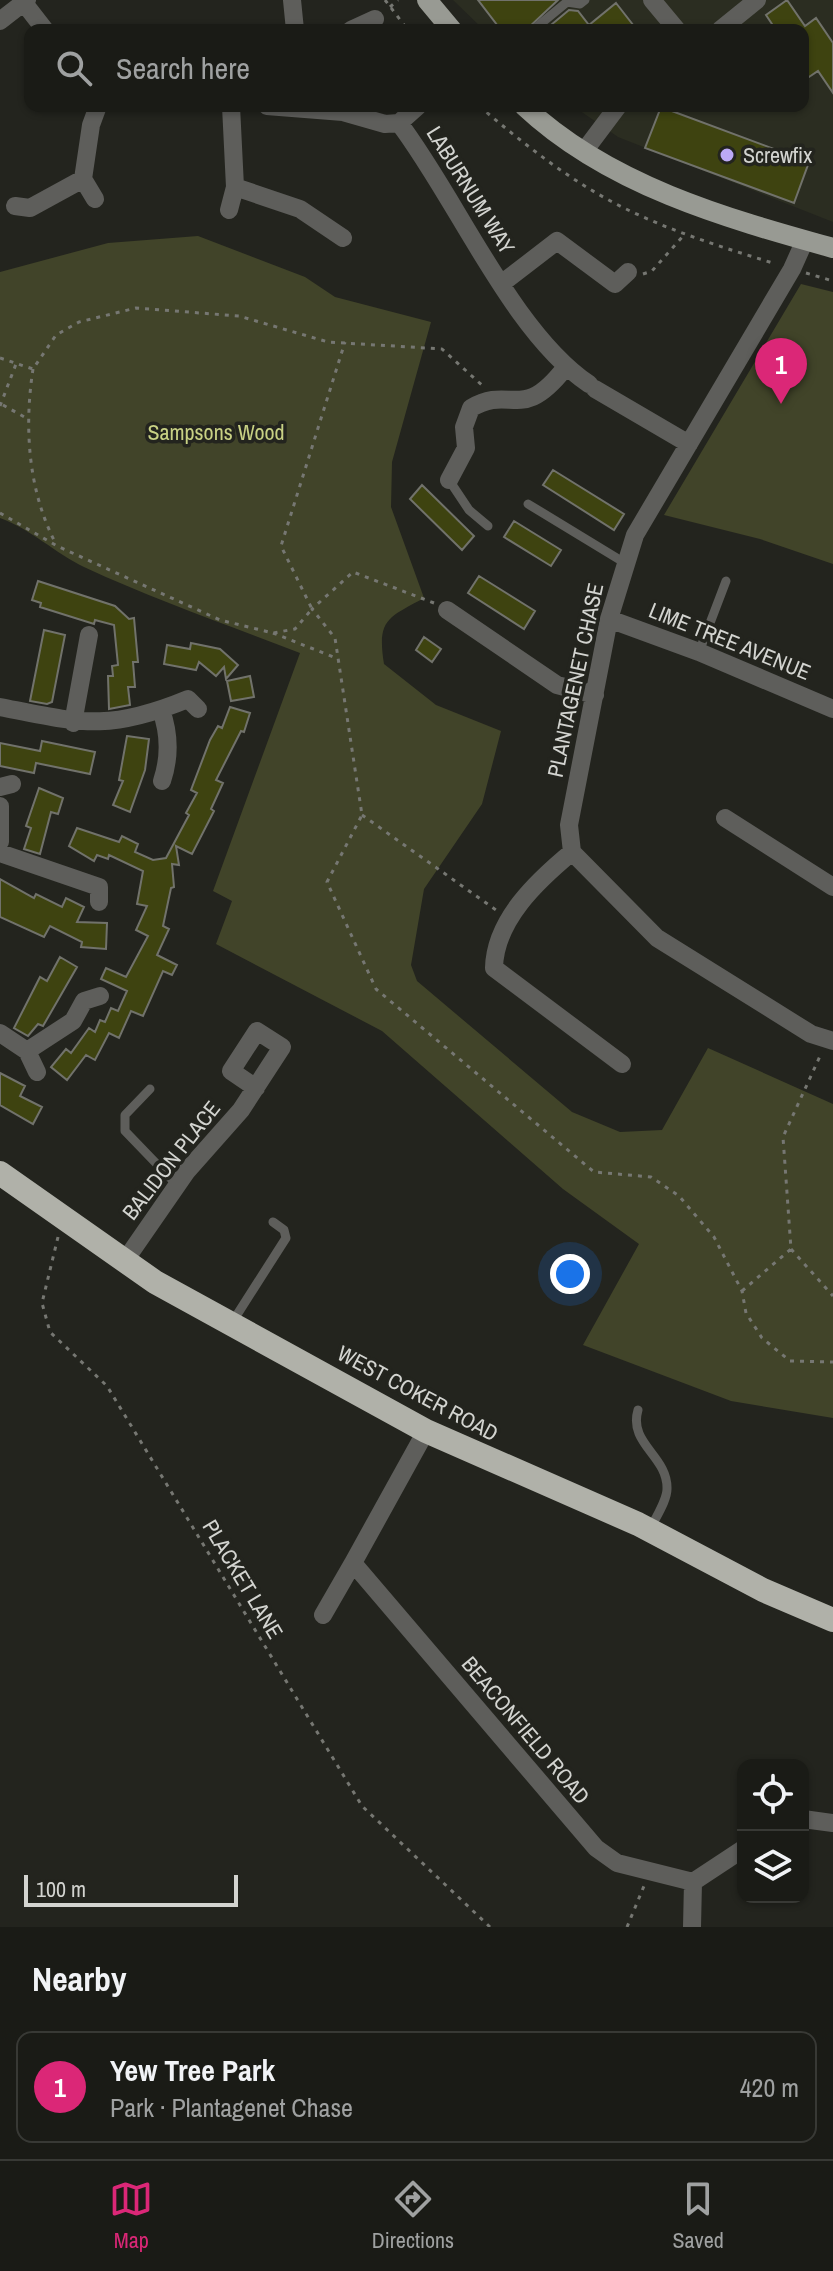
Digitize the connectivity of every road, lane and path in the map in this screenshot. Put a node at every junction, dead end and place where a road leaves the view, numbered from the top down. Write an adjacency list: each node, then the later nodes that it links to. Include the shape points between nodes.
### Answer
1 (292, 0): 13 (street)
2 (385, 0): 9 (path)
3 (398, 0): 9 (path)
4 (427, 0): 16 (main road)
5 (585, 0): 17 (lane, via 567,2)
6 (652, 0): 18 (street)
7 (757, 0): 19 (street)
8 (25, 1): 11 (street); 12 (street)
9 (390, 7): 15 (path)
10 (375, 19): 14 (street)
11 (0, 21)
12 (41, 24)
13 (294, 24)
14 (365, 24)
15 (403, 24)
16 (447, 24)
17 (540, 24)
18 (672, 24)
19 (727, 24)
20 (96, 112): 29 (street)
21 (231, 112): 30 (street)
22 (343, 112): 27 (street, LABURNUM WAY)
23 (411, 112): 27 (street)
24 (486, 112): 34 (path, via 600,196)
25 (532, 112): 28 (main road)
26 (614, 112): 28 (street)
27 (399, 123): 40 (street, LABURNUM WAY)
28 (585, 150): 36 (main road, via 712,213)
29 (83, 179): 31 (street); 32 (street, via 30,208)
30 (235, 187): 33 (street); 35 (street, via 300,209)
31 (95, 199)
32 (15, 206)
33 (229, 210)
34 (684, 235): 38 (path); 41 (path, via 652,271)
35 (343, 238)
36 (805, 240): 37 (main road); 38 (street, PLANTAGENET CHASE)
37 (833, 248)
38 (792, 269): 39 (path); 50 (street, PLANTAGENET CHASE)
39 (833, 281)
40 (501, 284): 41 (street, via 557,241); 45 (street, LABURNUM WAY)
41 (616, 285)
42 (345, 342): 46 (path, via 328,342 239,316 136,308 67,328); 47 (path, via 442,349 469,370); 60 (path, via 281,546 312,609 295,629)
43 (0, 358): 44 (path)
44 (16, 364): 46 (path); 48 (path)
45 (565, 368): 47 (street, via 548,390 528,401); 50 (street, LABURNUM WAY)
46 (33, 369): 49 (path)
47 (491, 402): 51 (street, via 471,408 464,427 466,448)
48 (2, 405): 49 (path)
49 (29, 419): 55 (path, via 35,491)
50 (689, 444): 56 (street, PLANTAGENET CHASE, via 635,535)
51 (449, 480): 54 (lane, via 469,510)
52 (528, 504): 56 (lane)
53 (0, 513): 55 (path)
54 (488, 526)
55 (57, 546): 60 (path, via 220,620)
56 (625, 563): 59 (street, PLANTAGENET CHASE)
57 (726, 581): 62 (lane)
58 (447, 610): 64 (street, via 557,685)
59 (609, 619): 62 (street, LIME TREE AVENUE); 64 (street, PLANTAGENET CHASE)
60 (273, 633): 63 (path)
61 (89, 635): 69 (street, via 94,663 80,671)
62 (699, 652): 67 (street, LIME TREE AVENUE)
63 (338, 659)
64 (595, 695): 75 (street, PLANTAGENET CHASE, via 569,825)
65 (191, 697): 68 (street)
66 (0, 707): 69 (street)
67 (833, 709)
68 (161, 710): 69 (street, via 115,723); 70 (street, via 177,760)
69 (73, 723)
70 (162, 781)
71 (0, 806): 74 (street)
72 (362, 815): 79 (path)
73 (725, 818): 77 (street)
74 (0, 842)
75 (572, 852): 79 (street, via 533,884); 82 (street, via 657,938 811,1034)
76 (0, 853): 78 (street)
77 (833, 887)
78 (102, 888)
79 (510, 921): 84 (street, via 494,946 494,968)
80 (86, 996): 83 (street, via 73,1021)
81 (0, 1033): 83 (street)
82 (830, 1040): 92 (path, via 783,1137)
83 (27, 1051): 85 (street)
84 (622, 1064)
85 (37, 1072)
86 (256, 1088): 89 (street, BALIDON PLACE)
87 (150, 1089): 89 (lane, via 125,1115 125,1131)
88 (0, 1173): 90 (highway, WEST COKER ROAD)
89 (177, 1185): 93 (street, BALIDON PLACE)
90 (62, 1218): 93 (highway, WEST COKER ROAD); 108 (path, PLACKET LANE, via 42,1303 50,1332 107,1386 362,1806)
91 (273, 1222): 96 (lane, via 286,1238)
92 (791, 1249): 94 (path); 95 (path)
93 (124, 1262): 96 (highway, WEST COKER ROAD)
94 (742, 1291)
95 (833, 1296)
96 (231, 1324): 98 (highway, WEST COKER ROAD)
97 (638, 1410): 99 (lane, via 634,1424 662,1468 667,1490)
98 (426, 1431): 99 (highway, WEST COKER ROAD); 100 (street)
99 (650, 1530): 102 (highway, WEST COKER ROAD)
100 (353, 1563): 101 (street); 106 (street, BEACONFIELD ROAD, via 596,1848 617,1863)
101 (323, 1615)
102 (833, 1620)
103 (809, 1820): 104 (street)
104 (833, 1823)
105 (737, 1853): 107 (street)
106 (650, 1871): 107 (street, BEACONFIELD ROAD); 109 (path)
107 (693, 1882): 110 (street)
108 (490, 1927)
109 (627, 1927)
110 (692, 1927)

